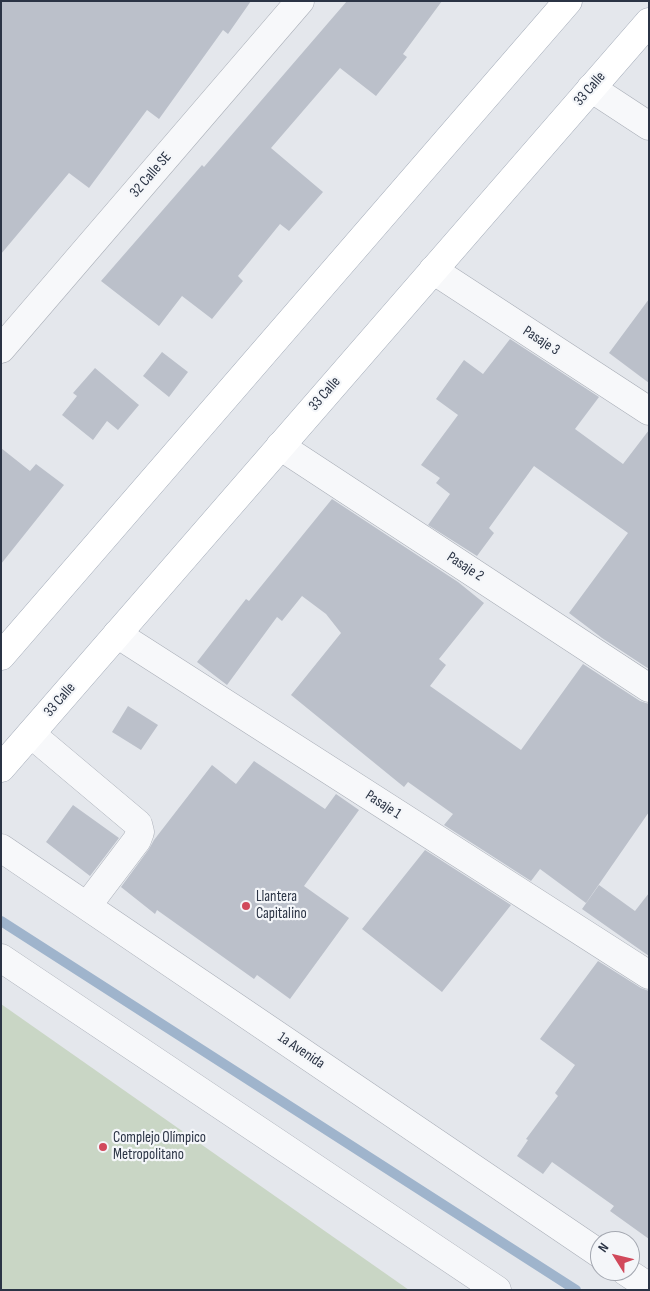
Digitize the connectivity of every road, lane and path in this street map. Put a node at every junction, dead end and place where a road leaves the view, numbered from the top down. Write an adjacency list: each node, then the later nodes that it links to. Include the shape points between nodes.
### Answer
1 (300, 1): 7 (street, 32 Calle SE)
2 (568, 1): 11 (main road)
3 (649, 22): 4 (main road, 33 Calle)
4 (591, 88): 5 (street); 6 (main road, 33 Calle)
5 (649, 126)
6 (433, 270): 8 (street, Pasaje 3); 9 (main road, 33 Calle)
7 (1, 349)
8 (649, 411)
9 (280, 446): 10 (main road, 33 Calle); 12 (street, Pasaje 2)
10 (117, 634): 13 (main road, 33 Calle); 18 (street, Pasaje 1)
11 (1, 656)
12 (649, 688)
13 (30, 734): 14 (main road, 33 Calle); 16 (street, via 138,824 137,840)
14 (1, 768)
15 (1, 848): 16 (street, 1a Avenida)
16 (87, 906): 19 (street, 1a Avenida)
17 (1, 958): 20 (street)
18 (649, 975)
19 (590, 1247)
20 (497, 1290)

